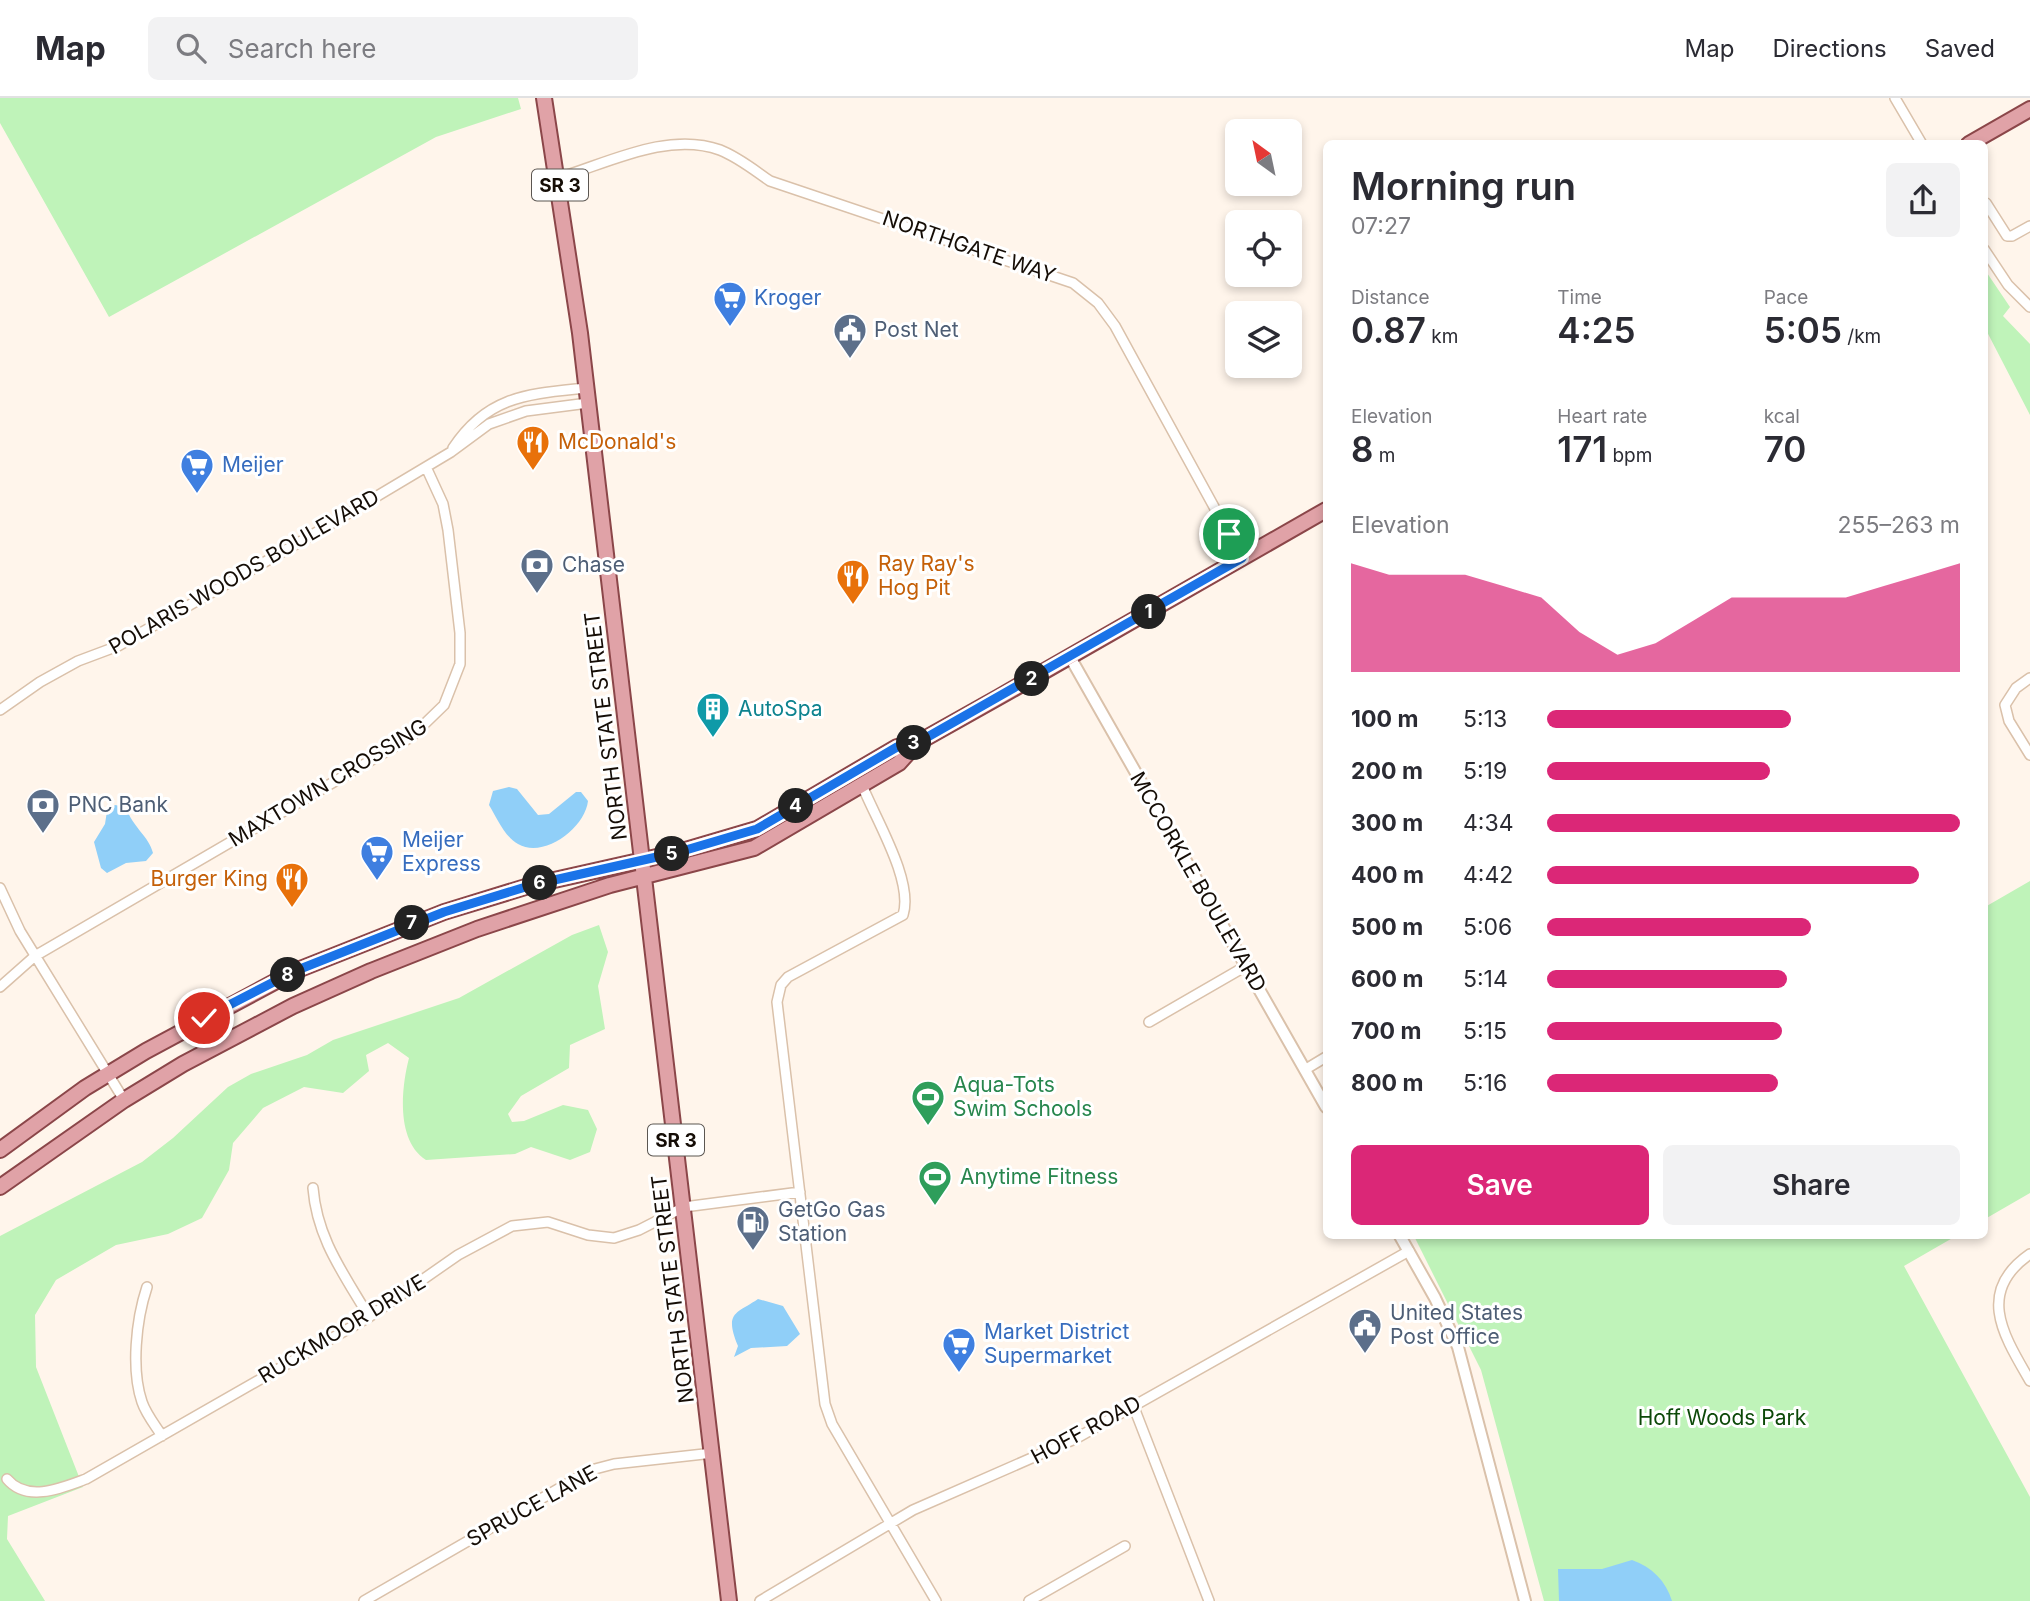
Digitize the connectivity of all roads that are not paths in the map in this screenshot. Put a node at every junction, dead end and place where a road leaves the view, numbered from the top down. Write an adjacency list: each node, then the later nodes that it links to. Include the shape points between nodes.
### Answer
1 (544, 98): 6 (main road, NORTH STATE STREET / SR 3)
2 (1895, 98): 4 (street)
3 (2030, 109): 5 (main road)
4 (1920, 140)
5 (1976, 140)
6 (558, 178): 11 (main road, NORTH STATE STREET / SR 3); 15 (street, NORTHGATE WAY, via 650,149 676,144 707,146 736,158 770,181 1073,283 1098,303 1115,326)
7 (1988, 206): 8 (street, via 2007,236)
8 (2030, 226)
9 (1988, 255): 10 (street)
10 (2030, 307)
11 (587, 395): 12 (street, POLARIS WOODS BOULEVARD, via 502,418); 12 (street, POLARIS WOODS BOULEVARD, via 527,395 506,401 468,426); 24 (main road, NORTH STATE STREET / SR 3)
12 (451, 452): 13 (street, POLARIS WOODS BOULEVARD)
13 (426, 467): 18 (street, POLARIS WOODS BOULEVARD, via 118,646 40,682); 27 (street, MAXTOWN CROSSING, via 445,511 460,634 456,678 440,711 411,737)
14 (1323, 512): 15 (main road)
15 (1242, 558): 16 (main road)
16 (1070, 657): 19 (main road); 28 (street, MCCORKLE BOULEVARD)
17 (2030, 678): 20 (street, via 2005,705 2009,721)
18 (0, 710)
19 (917, 743): 21 (main road, via 897,747); 22 (main road, via 900,763)
20 (2030, 755)
21 (860, 769): 23 (main road, via 855,778 808,811); 24 (main road, via 757,829)
22 (862, 785): 23 (main road); 39 (street, via 902,880 906,903 902,915 781,985 776,1002)
23 (805, 821): 25 (main road, via 754,848)
24 (643, 859): 25 (main road, NORTH STATE STREET / SR 3); 33 (main road, via 532,885 396,929 295,971)
25 (645, 876): 34 (main road, via 477,929 371,971 244,1030); 40 (main road, NORTH STATE STREET / SR 3)
26 (0, 888): 27 (street)
27 (35, 956): 29 (street, MAXTOWN CROSSING); 33 (street)
28 (1246, 966): 30 (street); 32 (street, MCCORKLE BOULEVARD)
29 (0, 986)
30 (1149, 1022)
31 (1323, 1059): 32 (street)
32 (1306, 1069): 35 (street, MCCORKLE BOULEVARD)
33 (108, 1074): 34 (street); 36 (main road)
34 (124, 1100): 37 (main road)
35 (1323, 1101)
36 (0, 1150)
37 (0, 1187)
38 (313, 1188): 45 (street, via 325,1242)
39 (800, 1192): 40 (street, RUCKMOOR DRIVE); 51 (street, via 825,1404 832,1424)
40 (684, 1207): 45 (street, RUCKMOOR DRIVE, via 614,1238 548,1222 512,1226 458,1255); 49 (main road, NORTH STATE STREET / SR 3)
41 (1402, 1239): 42 (street)
42 (1409, 1251): 47 (street, HOFF ROAD); 59 (street, via 1458,1347)
43 (2030, 1254): 46 (street, via 2011,1270 1999,1299 2004,1336)
44 (147, 1287): 48 (street, via 137,1381 143,1405)
45 (369, 1317): 48 (street, RUCKMOOR DRIVE)
46 (2030, 1381)
47 (1133, 1405): 51 (street, HOFF ROAD, via 1043,1455); 58 (street)
48 (162, 1436): 50 (street, RUCKMOOR DRIVE, via 67,1486 23,1491)
49 (713, 1453): 53 (street, SPRUCE LANE, via 591,1470); 54 (main road, NORTH STATE STREET / SR 3)
50 (7, 1479)
51 (891, 1522): 55 (street, HOFF ROAD); 56 (street)
52 (1125, 1546): 57 (street)
53 (364, 1601)
54 (729, 1601)
55 (760, 1601)
56 (936, 1601)
57 (1029, 1601)
58 (1209, 1601)
59 (1525, 1601)

